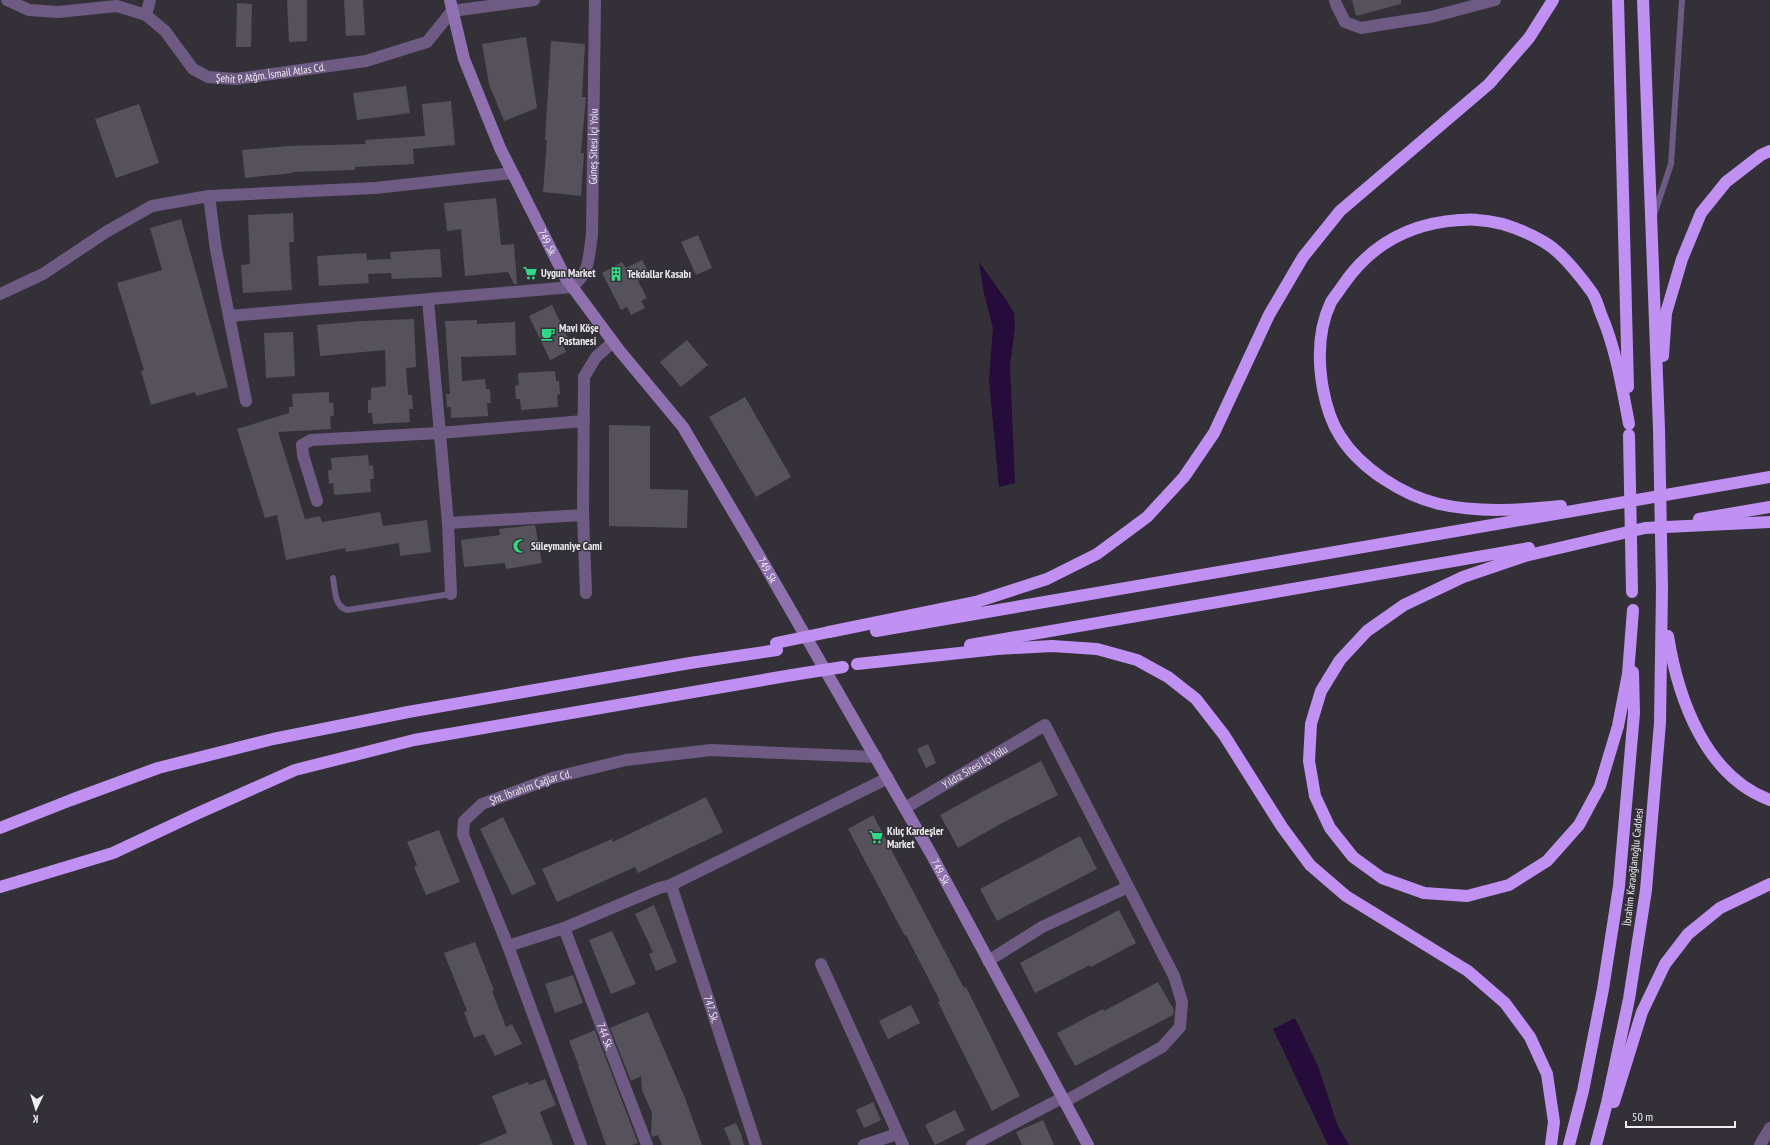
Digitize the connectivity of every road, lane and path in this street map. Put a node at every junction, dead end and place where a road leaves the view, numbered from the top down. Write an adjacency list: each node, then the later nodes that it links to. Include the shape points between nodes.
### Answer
1 (7, 0): 12 (street, Şehit P. Atğm. İsmail Atlas Cd., via 29,10 58,12 117,6)
2 (150, 0): 12 (street)
3 (534, 0): 11 (street)
4 (595, 0): 17 (street, Güneş Sitesi İçi Yolu, via 592,235 587,266 582,278)
5 (1335, 0): 6 (street, via 1345,22 1361,28 1432,17)
6 (1495, 0)
7 (1553, 0): 42 (highway, via 1529,38 1489,84 1340,211 1303,257 1269,315 1214,433 1184,477 1147,517 1097,554 1047,579 976,602)
8 (1618, 0): 25 (highway)
9 (1643, 0): 16 (highway)
10 (1682, 0): 16 (lane, via 1671,164)
11 (450, 6): 12 (street, Şehit P. Atğm. İsmail Atlas Cd., via 427,42 372,59 236,79 208,77 193,69 165,31); 14 (street, 749. Sk, via 464,59)
12 (146, 15)
13 (1770, 151): 23 (highway, via 1726,182 1701,213 1682,259 1666,313)
14 (512, 173): 15 (street, via 375,188); 17 (street, 749. Sk, via 564,277)
15 (210, 196): 18 (street, via 152,206 106,232 43,274); 20 (street, via 216,250)
16 (1651, 225): 23 (highway)
17 (572, 287): 19 (street); 21 (street, 749. Sk)
18 (0, 294)
19 (428, 300): 20 (street); 26 (street)
20 (229, 316): 22 (street)
21 (613, 342): 24 (street, via 596,356 584,377); 44 (street, 749. Sk, via 682,427)
22 (246, 401)
23 (1658, 413): 40 (highway, bridge)
24 (584, 421): 26 (street); 33 (street)
25 (1629, 430): 30 (highway, via 1619,371 1608,330 1592,293 1572,266 1546,243 1513,228 1477,220 1439,222 1408,231 1379,246 1352,273 1331,303 1321,334 1319,369 1326,406 1340,436 1366,467 1402,490 1438,504 1482,509 1529,509); 41 (highway, İbrahim Karaoğlanoğlu Caddesi, bridge)
26 (439, 433): 31 (street, via 311,440 302,444); 35 (street)
27 (1770, 468): 29 (highway)
28 (1770, 477): 29 (highway)
29 (1673, 494): 30 (highway)
30 (1643, 499): 42 (highway)
31 (317, 501)
32 (1770, 507): 36 (highway)
33 (583, 515): 35 (street); 38 (street)
34 (1770, 522): 36 (highway)
35 (448, 523): 39 (street)
36 (1646, 528): 41 (highway, via 1525,556 1463,577 1404,605 1367,631 1340,660 1321,691 1311,724 1309,761 1315,796 1330,828 1353,856 1382,878 1424,893 1467,896 1509,885 1547,861 1579,826 1600,786 1618,726 1628,674); 43 (highway)
37 (333, 578): 39 (lane, via 337,602 347,610)
38 (586, 593)
39 (451, 594)
40 (1662, 595): 46 (highway, via 1672,663 1686,706 1702,740 1728,773 1759,796); 69 (highway, İbrahim Karaoğlanoğlu Caddesi, via 1660,723 1646,890 1629,999)
41 (1632, 610): 68 (highway, İbrahim Karaoğlanoğlu Caddesi, via 1634,713 1619,886 1603,989)
42 (829, 636): 48 (highway, via 273,738 158,768)
43 (857, 664): 51 (highway, bridge, via 414,740 302,768 113,853); 67 (highway, via 997,649 1052,646 1098,650 1137,660 1168,677 1196,699 1224,735 1282,827 1310,865 1346,896 1468,971 1505,1003 1530,1037 1548,1074 1554,1122)
44 (876, 757): 45 (street, 749. Sk); 54 (street, Şht. İbrahim Çağlar Cd., via 711,750 626,760 552,778 482,804 464,821 463,835)
45 (888, 778): 47 (street, 749. Sk); 50 (street)
46 (1770, 800)
47 (904, 808): 52 (street, Yıldız Sitesi İçi Yolu, via 1045,725); 55 (street, 749. Sk)
48 (0, 828)
49 (1770, 884): 70 (highway, via 1720,908 1688,934 1665,964 1642,1012)
50 (671, 885): 53 (street, via 658,888); 62 (street, 747. Sk.)
51 (0, 886)
52 (1128, 888): 55 (street, via 1042,927); 57 (street, via 1174,976 1182,1002 1180,1027 1162,1047)
53 (564, 928): 54 (street); 61 (street, 744 Sk.)
54 (508, 946): 60 (street, Şht. İbrahim Çağlar Cd.)
55 (988, 961): 57 (street, 749. Sk)
56 (821, 964): 59 (street)
57 (1063, 1100): 65 (street); 66 (street, 749. Sk)
58 (1770, 1128): 71 (street)
59 (897, 1134): 63 (street); 64 (street)
60 (581, 1145)
61 (647, 1145)
62 (756, 1145)
63 (864, 1145)
64 (903, 1145)
65 (972, 1145)
66 (1088, 1145)
67 (1552, 1145)
68 (1569, 1145)
69 (1596, 1145)
70 (1600, 1145)
71 (1760, 1145)

